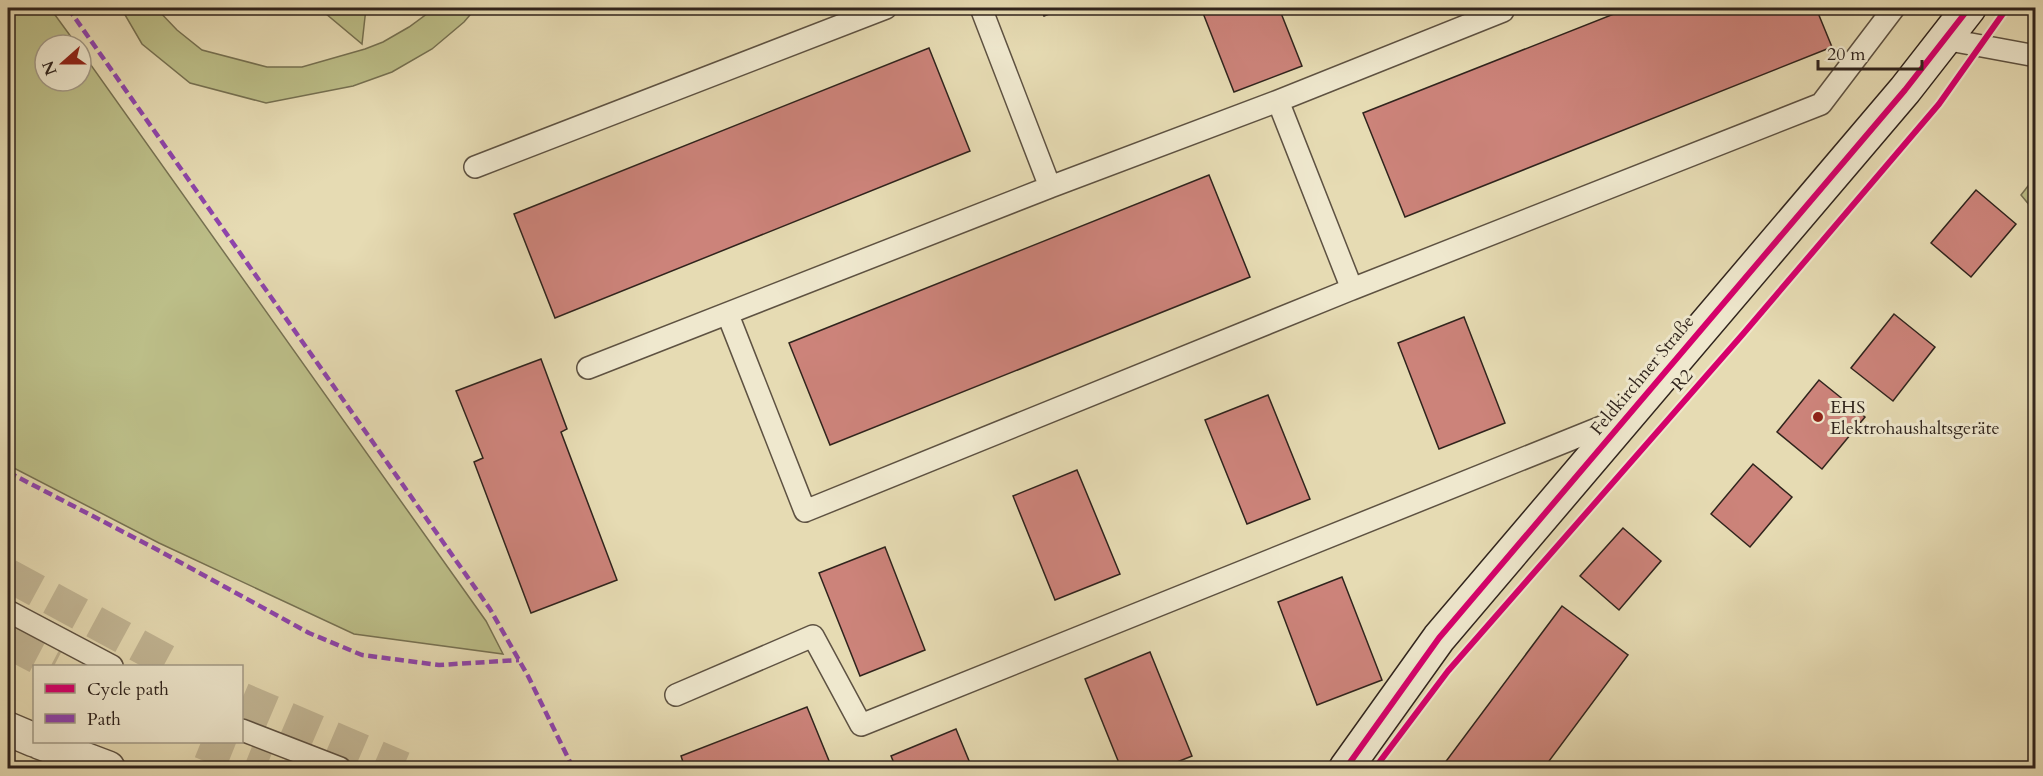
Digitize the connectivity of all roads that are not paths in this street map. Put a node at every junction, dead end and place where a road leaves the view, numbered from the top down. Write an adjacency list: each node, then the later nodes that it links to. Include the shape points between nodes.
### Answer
1 (886, 8): 9 (lane)
2 (981, 8): 10 (lane)
3 (1894, 8): 11 (lane, via 1821,104)
4 (1969, 8): 6 (street, Feldkirchner Straße)
5 (1505, 9): 8 (lane)
6 (1944, 39): 7 (lane); 14 (street, Feldkirchner Straße, via 1905,90)
7 (2036, 56)
8 (1278, 101): 10 (lane); 11 (lane)
9 (475, 167)
10 (1050, 187): 12 (lane)
11 (1352, 289): 12 (lane, via 805,511)
12 (728, 315): 13 (lane)
13 (588, 368)
14 (1625, 418): 17 (lane, via 861,725 813,636); 24 (street, Feldkirchner Straße, via 1439,638)
15 (8, 611): 16 (lane)
16 (110, 665)
17 (676, 694)
18 (8, 729): 20 (street)
19 (243, 730): 23 (lane)
20 (33, 740)
21 (44, 743): 22 (street)
22 (108, 768)
23 (340, 768)
24 (1346, 768)

